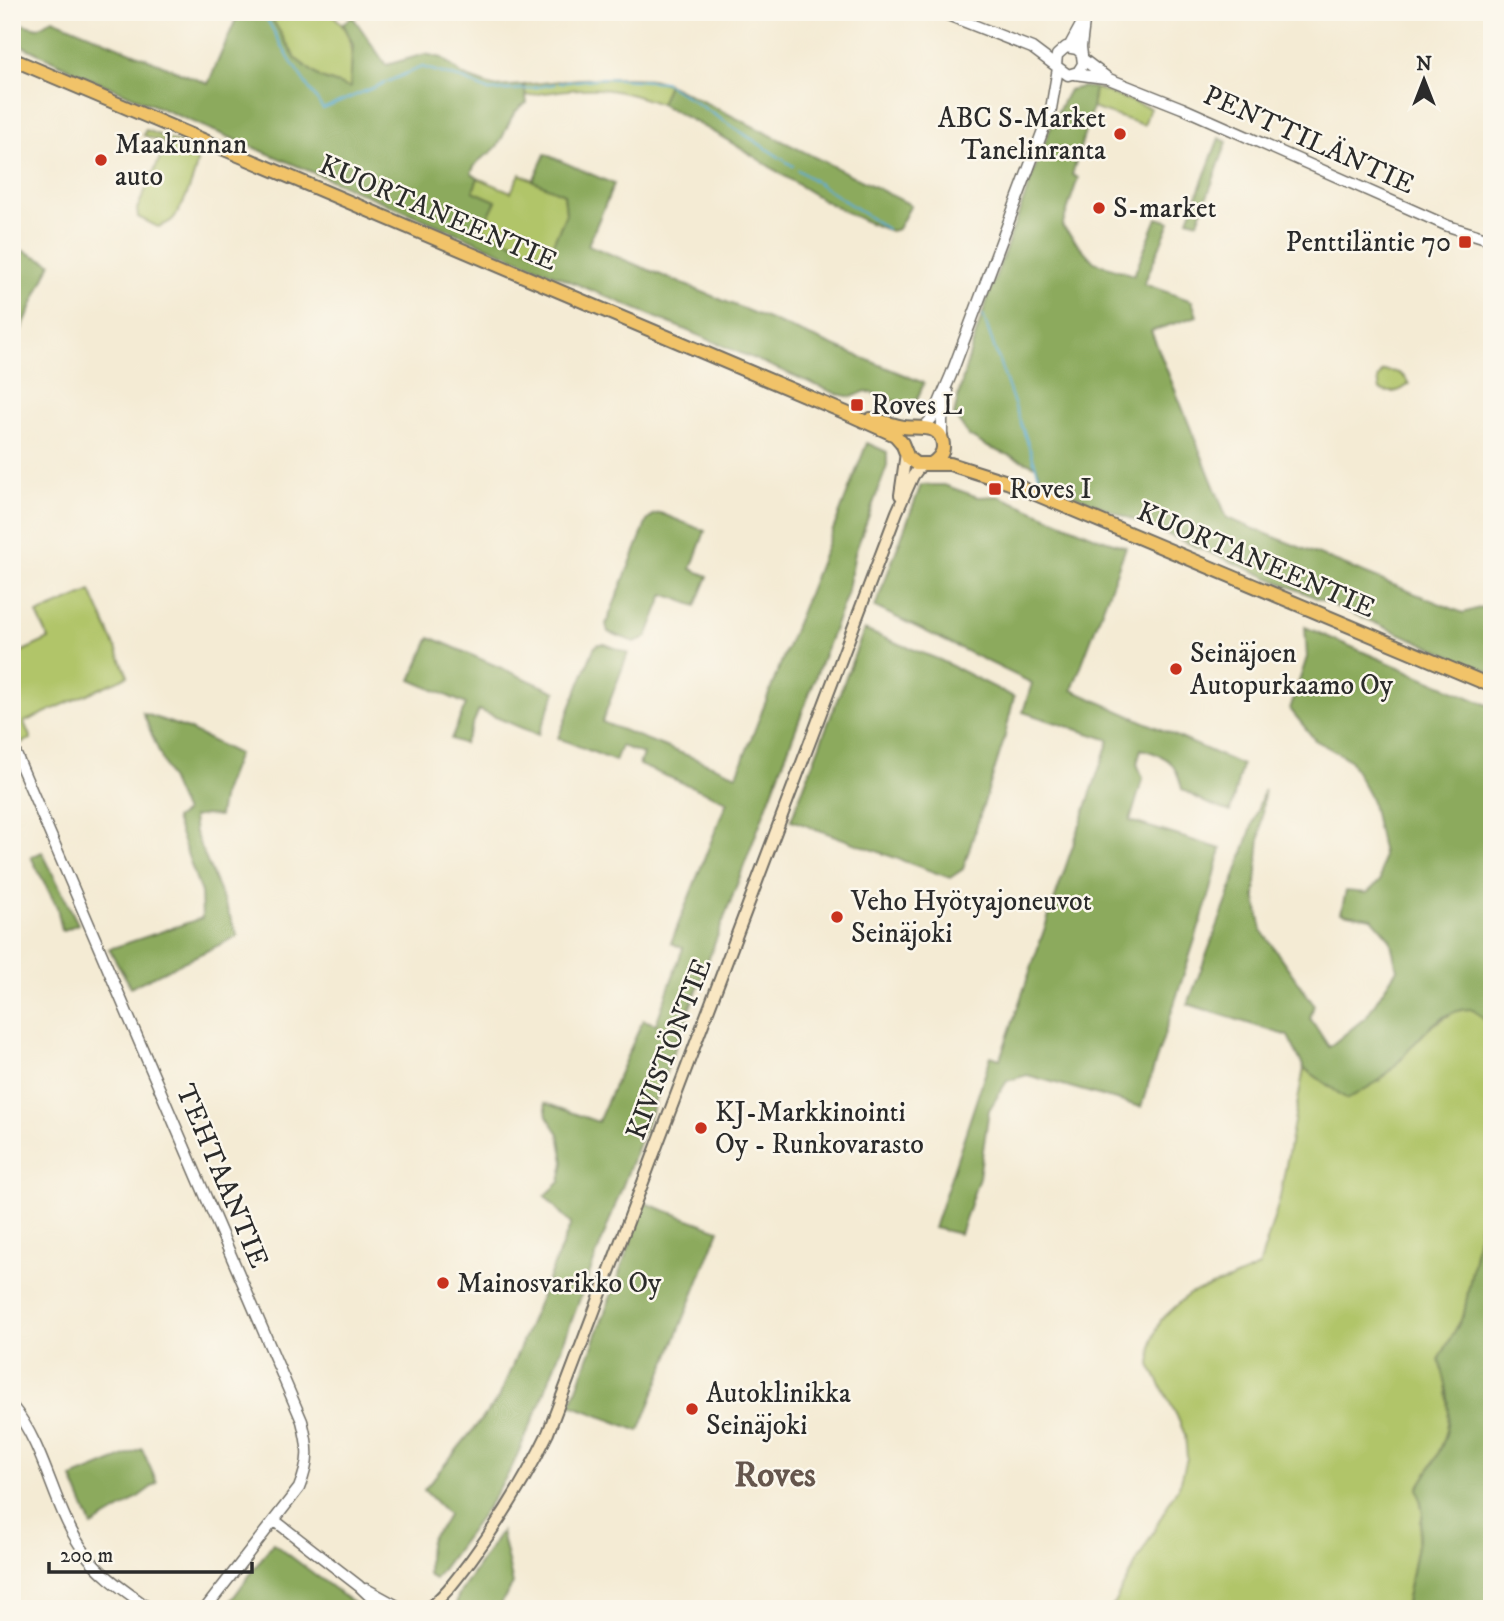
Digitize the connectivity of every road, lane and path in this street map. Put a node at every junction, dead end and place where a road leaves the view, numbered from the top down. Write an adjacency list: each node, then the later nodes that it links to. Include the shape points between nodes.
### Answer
1 (940, 12): 3 (street)
2 (1086, 17): 4 (street); 5 (street)
3 (1032, 48): 4 (street); 7 (street)
4 (1064, 49): 5 (street, via 1077,49); 7 (street)
5 (1083, 57): 8 (street, via 1081,69); 9 (street, PENTTILÄNTIE)
6 (12, 59): 13 (highway, KUORTANEENTIE)
7 (1057, 66): 8 (street, via 1064,74); 10 (street)
8 (1073, 74): 9 (street, PENTTILÄNTIE); 10 (street)
9 (1109, 79): 11 (street, PENTTILÄNTIE, via 1436,221)
10 (1051, 108): 12 (street)
11 (1492, 240)
12 (951, 375): 14 (street, via 932,420); 15 (street)
13 (844, 412): 14 (highway, KUORTANEENTIE); 16 (highway, KUORTANEENTIE, via 895,435)
14 (922, 427): 15 (highway, via 937,432); 16 (highway, via 906,437)
15 (942, 443): 17 (highway, via 939,457); 18 (highway, KUORTANEENTIE, via 951,454)
16 (905, 450): 17 (highway, via 912,461); 19 (main road, KIVISTÖNTIE)
17 (926, 465): 18 (highway, KUORTANEENTIE, via 950,464); 19 (main road, KIVISTÖNTIE, via 912,476)
18 (1001, 480): 20 (highway, KUORTANEENTIE)
19 (897, 512): 25 (main road, KIVISTÖNTIE, via 548,1433 505,1512)
20 (1492, 686)
21 (12, 745): 23 (street, TEHTAANTIE, via 302,1421 307,1467 299,1488)
22 (12, 1406): 26 (street, via 23,1419 88,1558)
23 (274, 1520): 24 (street); 27 (street, TEHTAANTIE)
24 (359, 1586): 28 (street); 29 (street)
25 (452, 1586): 30 (main road, KIVISTÖNTIE); 31 (main road, KIVISTÖNTIE)
26 (150, 1609)
27 (205, 1609)
28 (383, 1609)
29 (410, 1609)
30 (427, 1609)
31 (443, 1609)

